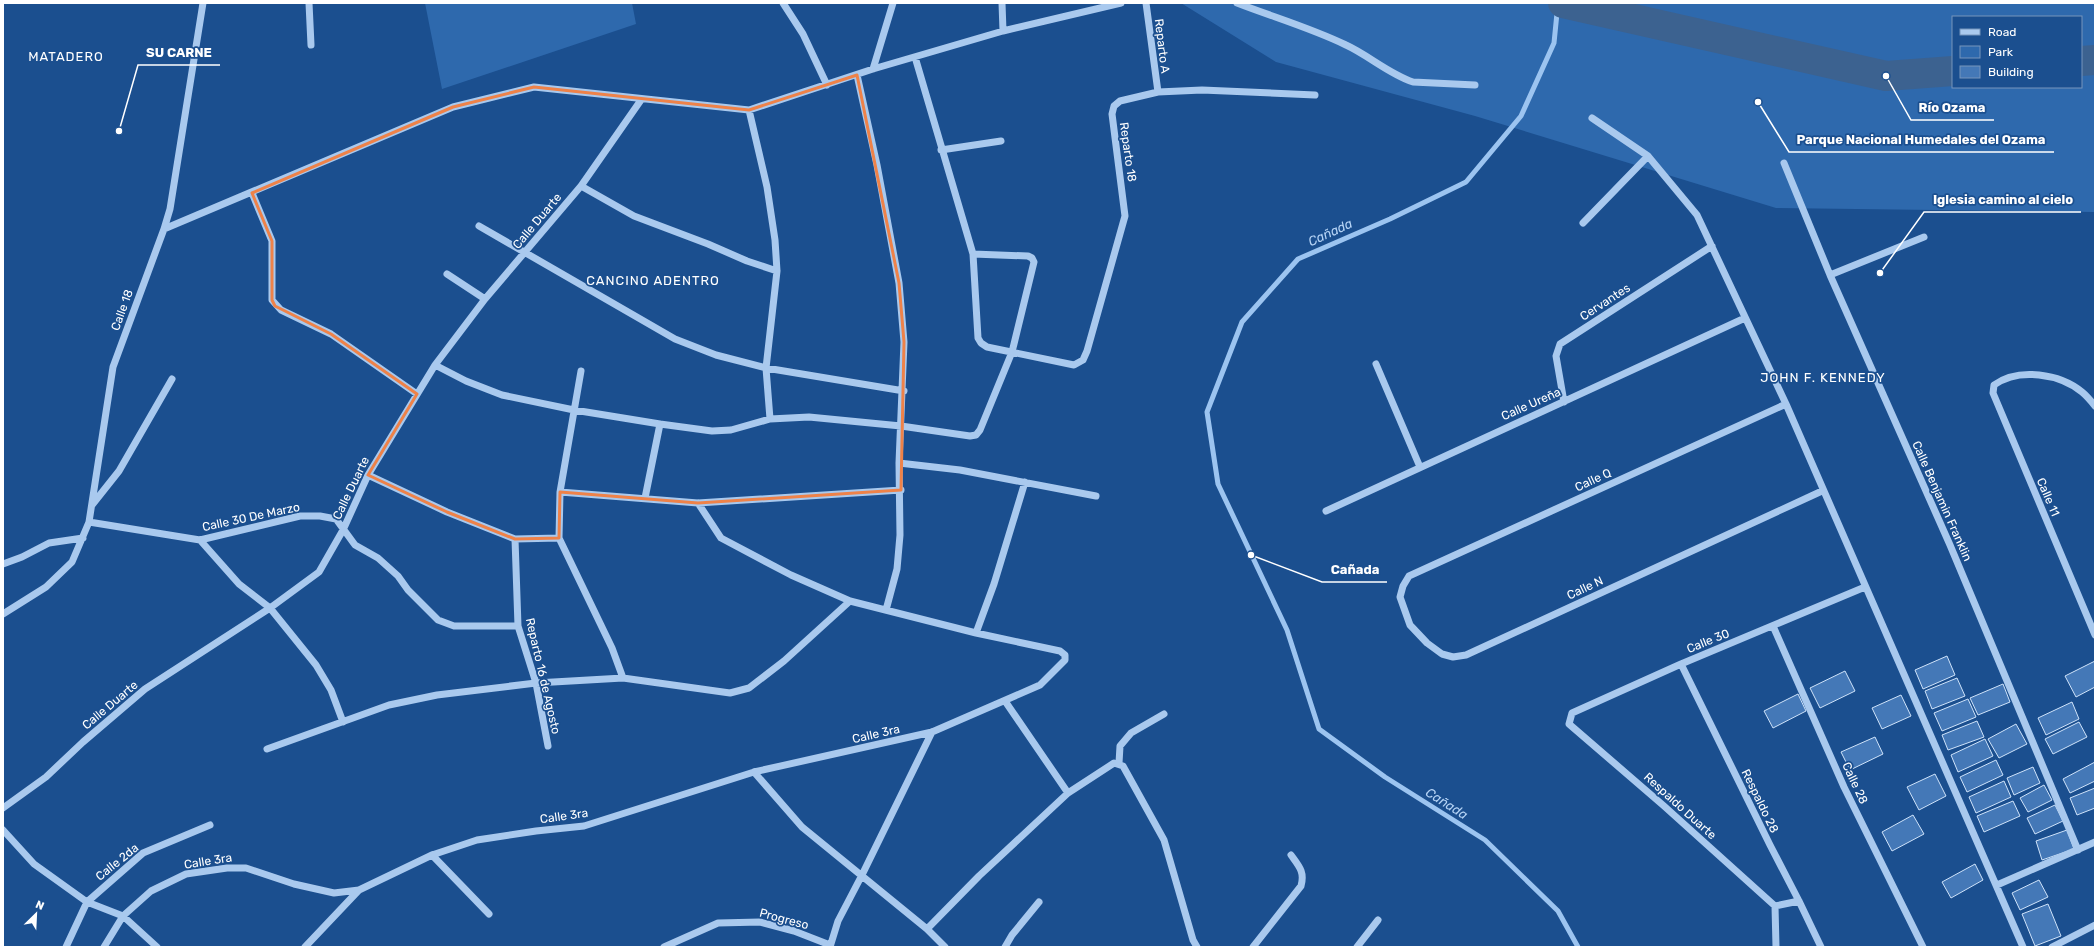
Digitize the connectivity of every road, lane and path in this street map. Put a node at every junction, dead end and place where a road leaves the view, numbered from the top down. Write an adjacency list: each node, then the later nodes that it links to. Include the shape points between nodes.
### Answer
1 (203, 3): 29 (street, Calle 18, via 170,209)
2 (309, 3): 10 (street)
3 (783, 3): 14 (street, via 803,34)
4 (893, 3): 12 (street)
5 (1002, 3): 9 (street)
6 (1121, 3): 9 (street)
7 (1146, 3): 16 (street, Reparto A)
8 (1237, 3): 15 (street, via 1366,54 1404,79 1413,82)
9 (1003, 31): 11 (street)
10 (311, 45)
11 (915, 57): 12 (street); 22 (street)
12 (874, 69): 13 (street)
13 (857, 75): 14 (street); 45 (street, via 899,283 904,342)
14 (827, 85): 19 (street)
15 (1476, 85)
16 (1158, 92): 17 (street, Reparto 18, via 1202,90); 39 (street, Reparto 18, via 1120,101 1114,106 1112,114 1125,216 1083,360 1074,365)
17 (1315, 95)
18 (641, 100): 19 (street); 25 (street, Calle Duarte); 26 (street, via 534,87 453,107)
19 (749, 110): 34 (street, via 767,187)
20 (1592, 118): 23 (street)
21 (1001, 141): 22 (street)
22 (941, 150): 33 (street)
23 (1648, 156): 27 (street); 31 (street, via 1696,215)
24 (1784, 163): 36 (street, Calle Benjamin Franklin)
25 (581, 186): 32 (street, Calle Duarte); 34 (street, via 634,216)
26 (252, 193): 29 (street); 46 (street, via 272,241 272,300 275,306 331,334)
27 (1583, 223)
28 (479, 226): 32 (street)
29 (164, 229): 64 (street, Calle 18, via 113,367)
30 (1924, 237): 36 (street)
31 (1712, 246): 38 (street); 47 (street, Cervantes, via 1560,344 1556,356)
32 (526, 251): 37 (street, Calle Duarte); 42 (street, via 675,339 716,356)
33 (973, 254): 39 (street, via 978,338 987,347); 39 (street, via 1028,256 1034,262)
34 (777, 271): 42 (street)
35 (447, 274): 37 (street)
36 (1830, 275): 100 (street, Calle Benjamin Franklin, via 1950,545)
37 (485, 299): 41 (street, Calle Duarte)
38 (1745, 318): 47 (street, Calle Ureña); 48 (street)
39 (1012, 352): 53 (street, via 976,435)
40 (1376, 364): 55 (street)
41 (435, 365): 46 (street, Calle Duarte); 50 (street, via 502,395)
42 (766, 368): 45 (street); 51 (street)
43 (581, 371): 50 (street)
44 (172, 379): 64 (street, via 119,470)
45 (904, 391): 53 (street)
46 (417, 394): 56 (street, Calle Duarte)
47 (1564, 402): 55 (street, Calle Ureña)
48 (1786, 404): 59 (street); 73 (street, Calle Q)
49 (2095, 406): 82 (street, Calle 11, via 2083,392 2067,382 2048,376 2012,377 1994,385 1993,393)
50 (574, 410): 52 (street); 60 (street)
51 (770, 419): 52 (street, via 731,430 712,431); 53 (street, via 809,417)
52 (660, 424): 62 (street)
53 (901, 426): 54 (street)
54 (900, 463): 57 (street, via 960,470); 58 (street)
55 (1420, 467): 65 (street, Calle Ureña)
56 (368, 475): 67 (street, Calle Duarte); 70 (street, via 447,512)
57 (1025, 482): 61 (street); 81 (street)
58 (900, 490): 63 (street); 77 (street, via 896,569)
59 (1822, 491): 73 (street, Calle N, via 1466,655 1453,657 1442,654 1410,625 1400,597 1403,586); 74 (street)
60 (560, 492): 62 (street); 69 (street)
61 (1096, 496)
62 (645, 498): 63 (street)
63 (698, 503): 75 (street, via 721,538 791,575)
64 (92, 505): 66 (street, Calle 18)
65 (1326, 511)
66 (89, 522): 68 (street, Calle 18); 71 (street, Calle 30 De Marzo)
67 (343, 530): 71 (street, Calle 30 De Marzo, via 336,519 300,516); 76 (street, Calle Duarte, via 318,572); 79 (street, Calle 30 De Marzo, via 355,545 378,558 398,576 408,590 438,620 454,626)
68 (82, 538): 72 (street, via 49,543); 78 (street, Calle 18, via 72,562 46,587)
69 (559, 538): 70 (street); 84 (street, via 612,648)
70 (515, 539): 79 (street, Reparto 16 de Agosto)
71 (200, 540): 76 (street, via 239,584)
72 (3, 564)
73 (1410, 576)
74 (1865, 587): 80 (street, Calle 30); 104 (street)
75 (850, 601): 77 (street); 84 (street, via 784,661 749,688 730,693)
76 (270, 608): 88 (street, via 316,665); 96 (street, Calle Duarte, via 145,689 46,777)
77 (886, 610): 81 (street)
78 (3, 614)
79 (518, 626): 85 (street, Reparto 16 de Agosto)
80 (1773, 626): 83 (street, Calle 30); 128 (street, Calle 28, via 1844,787)
81 (976, 633): 86 (street, Calle 3ra, via 1060,650 1064,654 1065,660 1040,686)
82 (2095, 635)
83 (1681, 664): 89 (street, Calle 30, via 1572,713); 106 (street, Respaldo 28)
84 (623, 678): 85 (street)
85 (536, 683): 88 (street, via 437,695 389,705); 91 (street, Reparto 16 de Agosto)
86 (1005, 701): 90 (street, Calle 3ra); 95 (street)
87 (1164, 714): 93 (street, via 1131,733 1120,746)
88 (343, 722): 92 (street)
89 (1570, 724): 109 (street, Respaldo Duarte)
90 (932, 732): 94 (street, Calle 3ra); 103 (street)
91 (548, 746)
92 (267, 749)
93 (1119, 763): 95 (street, via 1114,763); 123 (street, via 1160,831)
94 (754, 772): 101 (street, Calle 3ra, via 584,826 536,830 477,840); 103 (street, via 802,827)
95 (1068, 793): 114 (street, via 979,876)
96 (3, 808)
97 (210, 825): 107 (street, Calle 2da, via 144,853)
98 (3, 830): 107 (street, via 34,864)
99 (2095, 842): 100 (street)
100 (2078, 850): 104 (street)
101 (432, 855): 105 (street, Calle 3ra); 110 (street)
102 (1291, 855): 124 (street, via 1302,870 1304,878 1301,886)
103 (862, 876): 114 (street); 115 (street, via 838,921)
104 (1997, 885): 129 (street)
105 (359, 890): 111 (street, Calle 3ra, via 334,893 294,884 246,868 227,868 186,874 151,891); 119 (street)
106 (1799, 901): 109 (street); 127 (street, Respaldo 28)
107 (87, 902): 111 (street); 116 (street, Calle 2da)
108 (1039, 902): 122 (street)
109 (1775, 906): 126 (street)
110 (489, 914)
111 (123, 916): 117 (street, Calle 3ra); 118 (street)
112 (1378, 920): 125 (street)
113 (2095, 925): 130 (street)
114 (927, 929): 121 (street)
115 (830, 946): 120 (street, Progreso, via 794,931 760,922 718,923)
116 (66, 947)
117 (104, 947)
118 (157, 947)
119 (305, 947)
120 (664, 947)
121 (945, 947)
122 (1005, 947)
123 (1198, 947)
124 (1253, 947)
125 (1357, 947)
126 (1776, 947)
127 (1821, 947)
128 (1923, 947)
129 (2023, 947)
130 (2052, 947)

